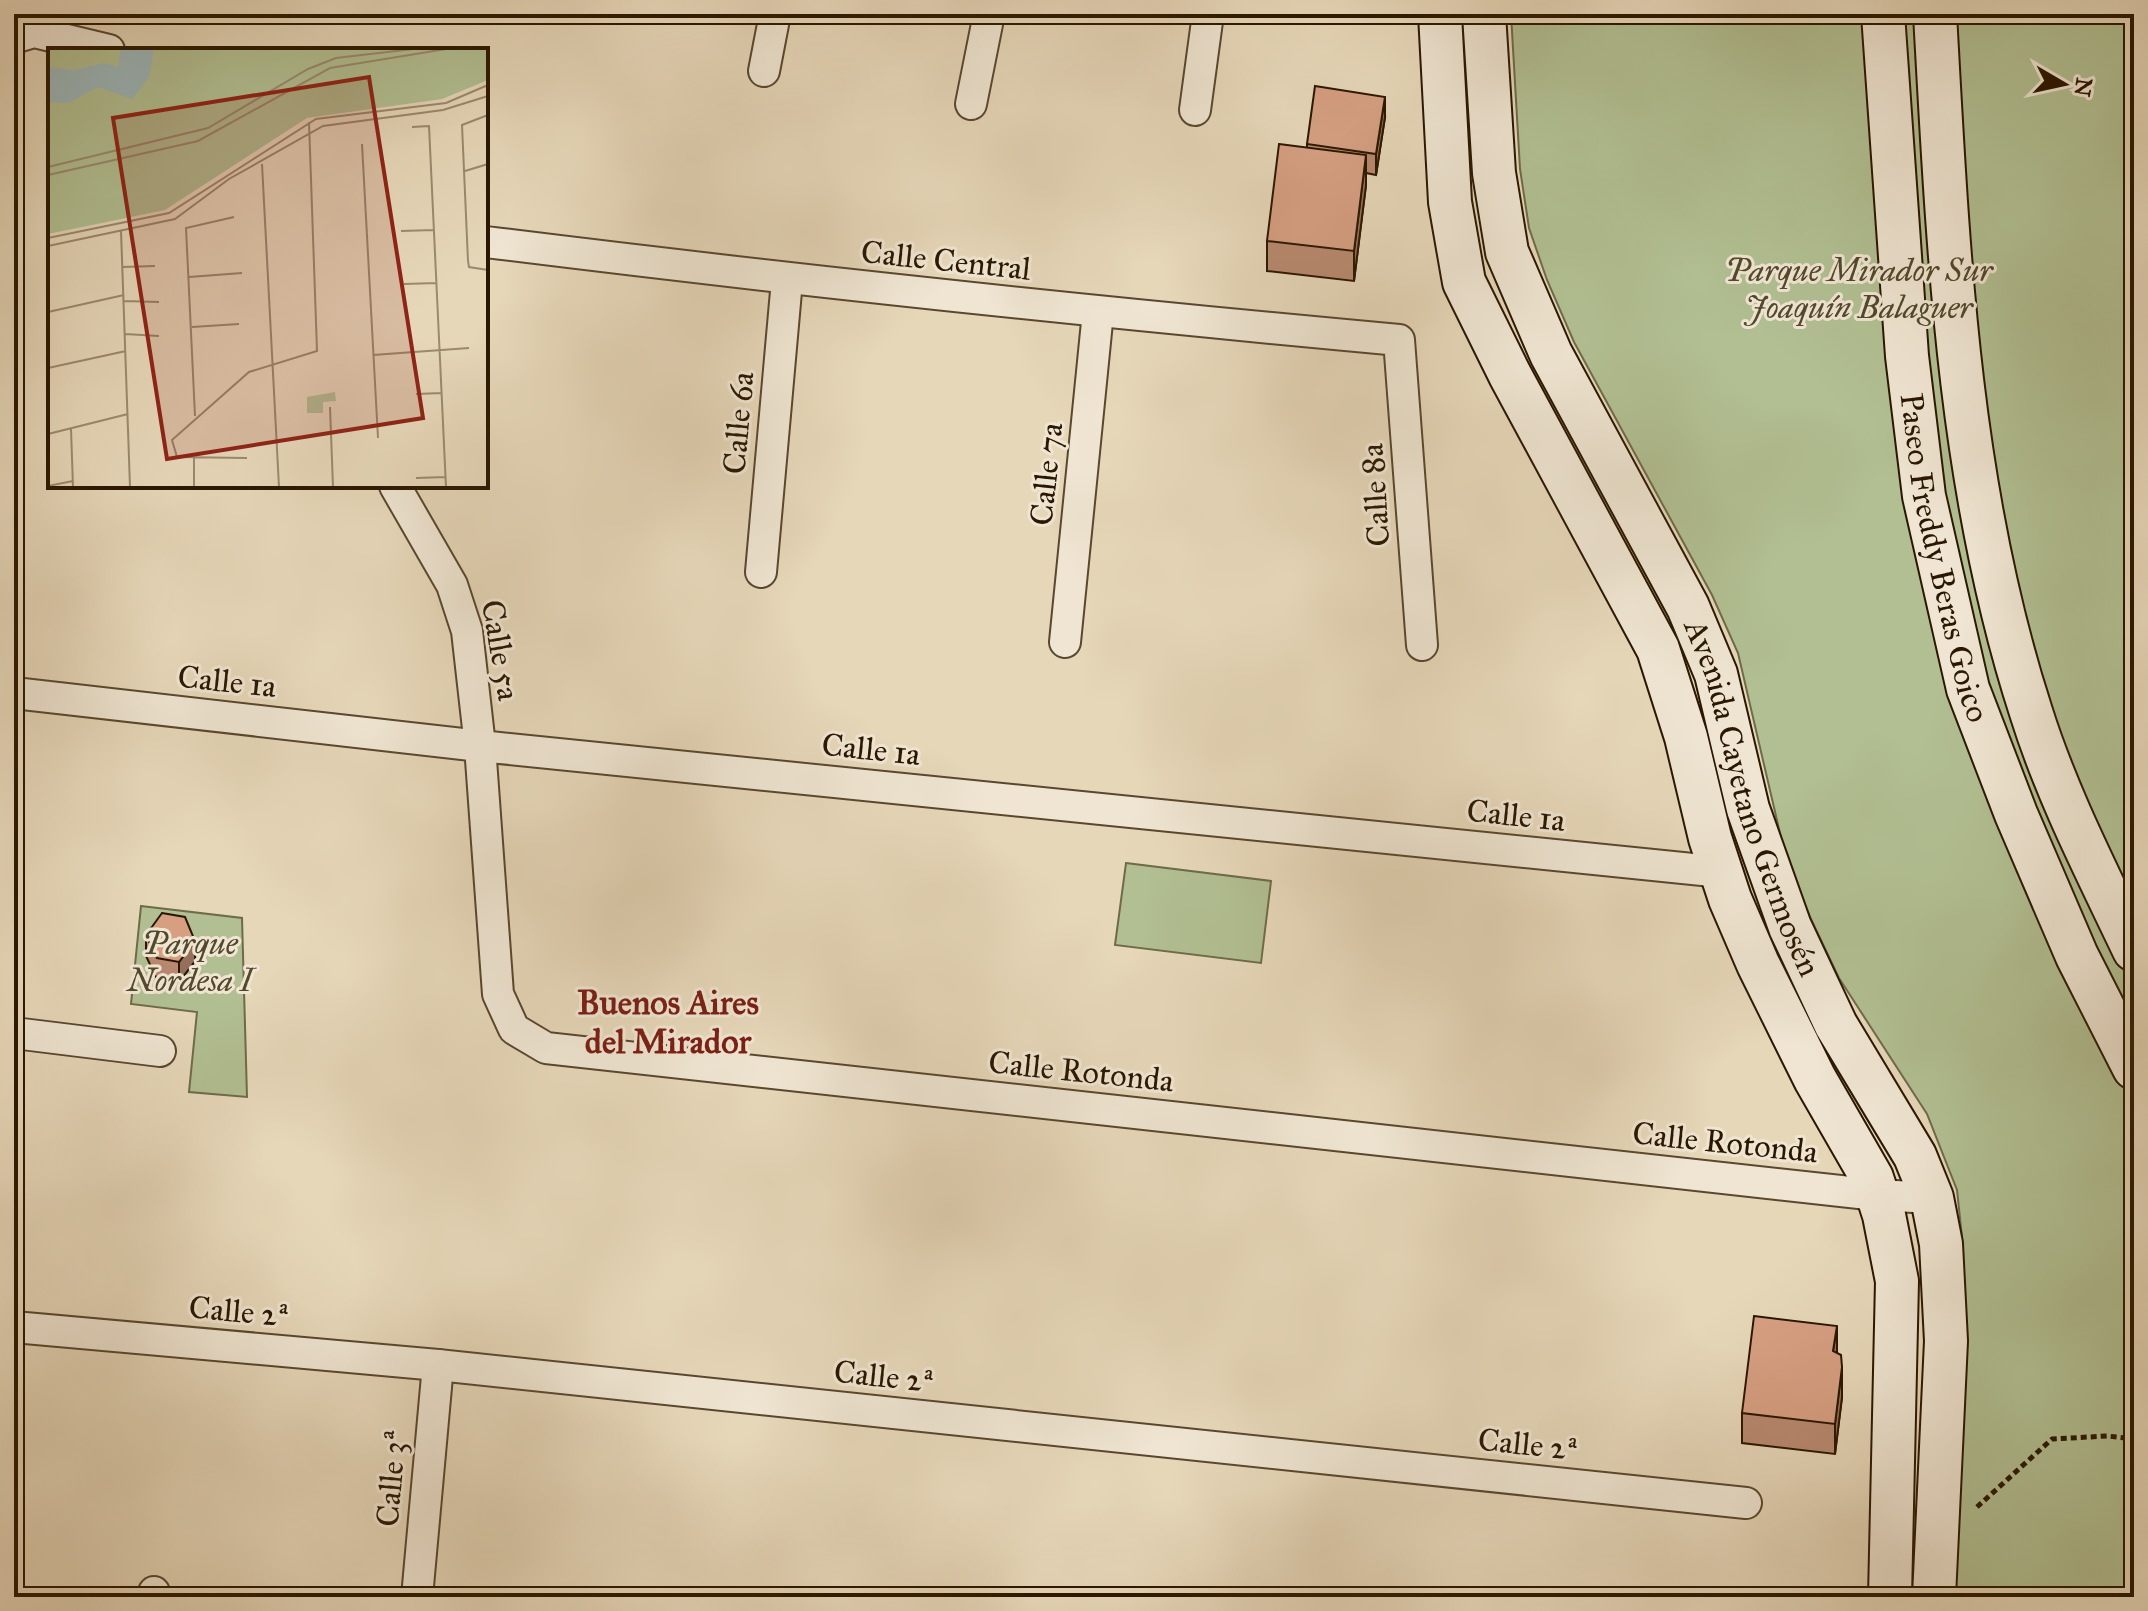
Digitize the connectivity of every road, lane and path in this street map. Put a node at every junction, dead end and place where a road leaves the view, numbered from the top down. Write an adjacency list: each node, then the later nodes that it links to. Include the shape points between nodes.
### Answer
1 (775, 14): 10 (street)
2 (989, 14): 11 (street)
3 (1208, 14): 12 (street)
4 (1440, 14): 23 (street, Avenida Cayetano Germosén, via 1450,202 1464,282 1658,649)
5 (1484, 14): 29 (street, Avenida Cayetano Germosén, via 1494,173 1507,252 1551,354 1688,607 1716,674 1748,809 1790,927 1836,1025 1915,1156)
6 (1883, 14): 27 (street, Paseo Freddy Beras Goico, via 1907,356 1924,496 1968,689 2077,956)
7 (1935, 14): 24 (street, Paseo Freddy Beras Goico, via 1958,364 1993,572 2031,712 2060,791)
8 (14, 38): 9 (street, via 34,32)
9 (101, 48)
10 (764, 71)
11 (971, 104)
12 (1195, 110)
13 (488, 242): 14 (street, Calle Central)
14 (787, 280): 15 (street, Calle Central); 18 (street, Calle 6a)
15 (1098, 312): 16 (street, Calle Central); 19 (street, Calle 7a)
16 (1399, 340): 20 (street, Calle 8a)
17 (396, 488): 22 (street, Calle 5a, via 456,596 467,631)
18 (761, 572)
19 (1065, 642)
20 (1422, 645)
21 (14, 693): 22 (street, Calle 1a)
22 (480, 746): 23 (street, Calle 1a); 28 (street, Calle Rotonda, via 498,994 514,1029 546,1048)
23 (1722, 872): 28 (street, Avenida Cayetano Germosén, via 1758,964)
24 (2134, 950)
25 (14, 1033): 26 (street)
26 (160, 1051)
27 (2134, 1068)
28 (1877, 1195): 29 (street, Calle Rotonda); 36 (street, Avenida Cayetano Germosén, via 1897,1281)
29 (1932, 1198): 34 (street, Avenida Cayetano Germosén, via 1941,1244 1946,1341)
30 (14, 1327): 31 (street, Calle 2ª)
31 (438, 1365): 33 (street, Calle 2ª); 35 (street, Calle 3ª)
32 (2134, 1442): 34 (path, via 2107,1436 2052,1439)
33 (1746, 1503)
34 (1936, 1546): 37 (street, Avenida Cayetano Germosén)
35 (417, 1597)
36 (1890, 1597)
37 (1934, 1597)

